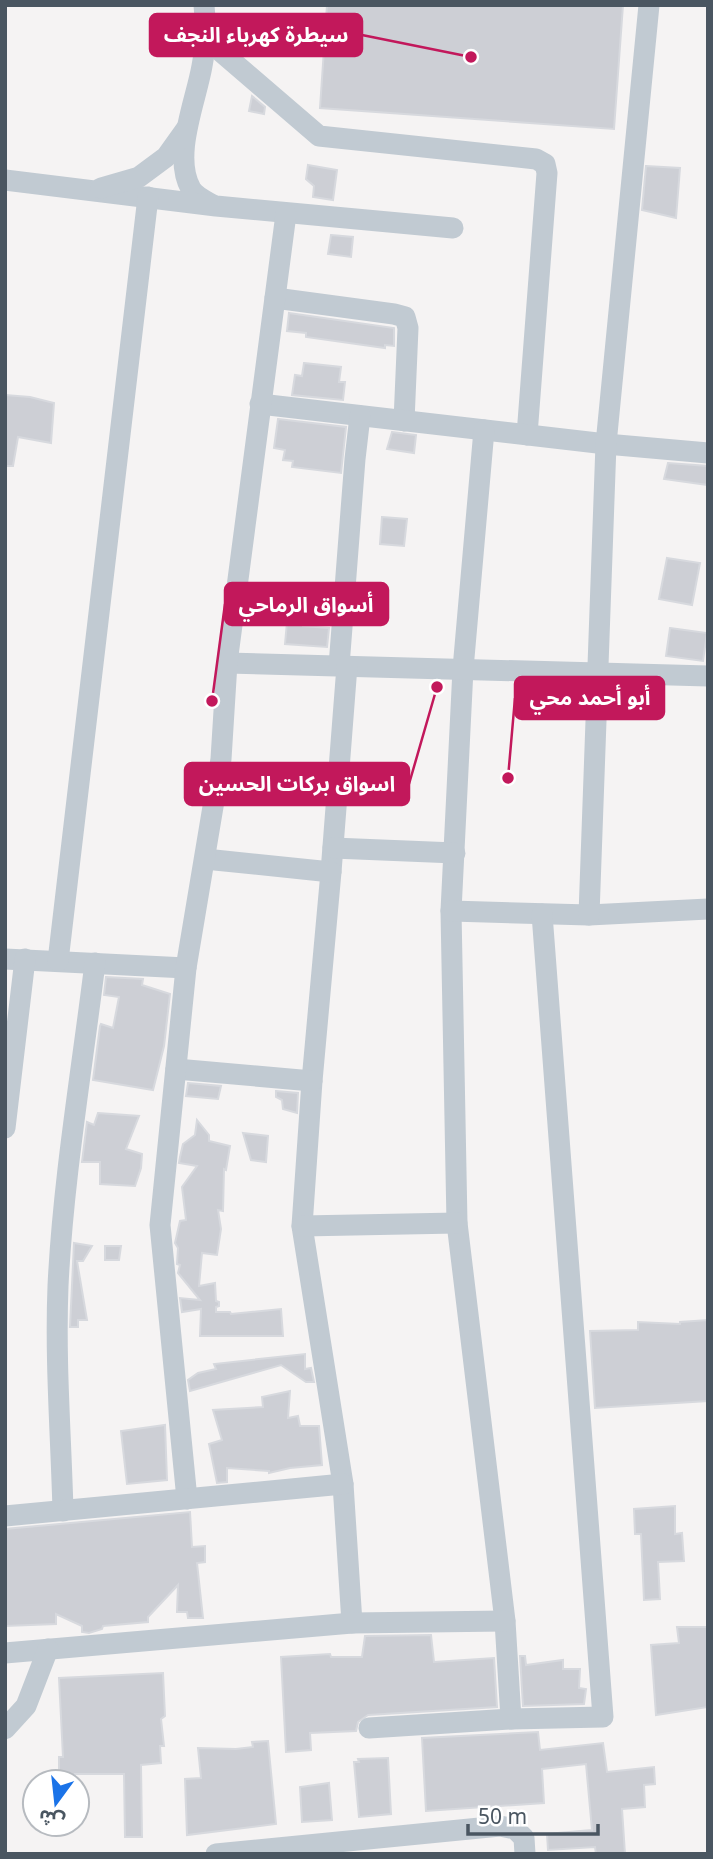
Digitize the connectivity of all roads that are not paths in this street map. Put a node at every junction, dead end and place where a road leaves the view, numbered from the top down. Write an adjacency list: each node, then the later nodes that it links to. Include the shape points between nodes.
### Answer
1 (204, 5): 3 (street)
2 (649, 5): 17 (street)
3 (205, 38): 4 (street); 16 (street, via 319,136 536,159 545,164)
4 (189, 124): 6 (street, via 166,157 139,177); 8 (street, via 185,172 192,192)
5 (5, 180): 6 (street)
6 (95, 190): 7 (street)
7 (148, 197): 8 (street); 33 (street)
8 (216, 206): 9 (street)
9 (286, 214): 10 (street); 11 (street)
10 (453, 228)
11 (275, 298): 12 (street); 14 (street, via 405,317)
12 (260, 404): 13 (street); 19 (street)
13 (360, 416): 14 (street); 20 (street)
14 (404, 421): 15 (street)
15 (484, 430): 16 (street); 21 (street)
16 (527, 435): 17 (street)
17 (606, 444): 18 (street); 22 (street)
18 (708, 453)
19 (227, 663): 20 (street); 26 (street, via 221,759)
20 (343, 666): 21 (street); 24 (street)
21 (463, 669): 22 (street); 25 (street)
22 (598, 673): 23 (street); 31 (street)
23 (708, 676)
24 (333, 848): 25 (street); 27 (street)
25 (455, 853): 29 (street)
26 (205, 859): 27 (street); 35 (street)
27 (331, 872): 37 (street)
28 (708, 909): 31 (street)
29 (451, 911): 30 (street); 39 (street)
30 (542, 914): 31 (street); 49 (street, via 603,1717)
31 (589, 915)
32 (15, 959): 33 (street); 38 (street)
33 (58, 961): 34 (street)
34 (95, 963): 35 (street); 43 (street, via 58,1287)
35 (186, 968): 36 (street)
36 (176, 1069): 37 (street); 42 (street, via 160,1225)
37 (312, 1081): 40 (street)
38 (5, 1128)
39 (457, 1223): 40 (street); 45 (street)
40 (302, 1226): 41 (street)
41 (343, 1484): 42 (street); 46 (street)
42 (187, 1499): 43 (street)
43 (63, 1511): 44 (street)
44 (5, 1516)
45 (505, 1622): 46 (street); 49 (street)
46 (352, 1623): 47 (street)
47 (48, 1649): 48 (street); 51 (street, via 26,1706)
48 (5, 1653)
49 (512, 1719): 50 (street)
50 (369, 1728)
51 (5, 1729)
52 (216, 1854): 53 (street, via 500,1826 515,1829 524,1838)
53 (525, 1854)

